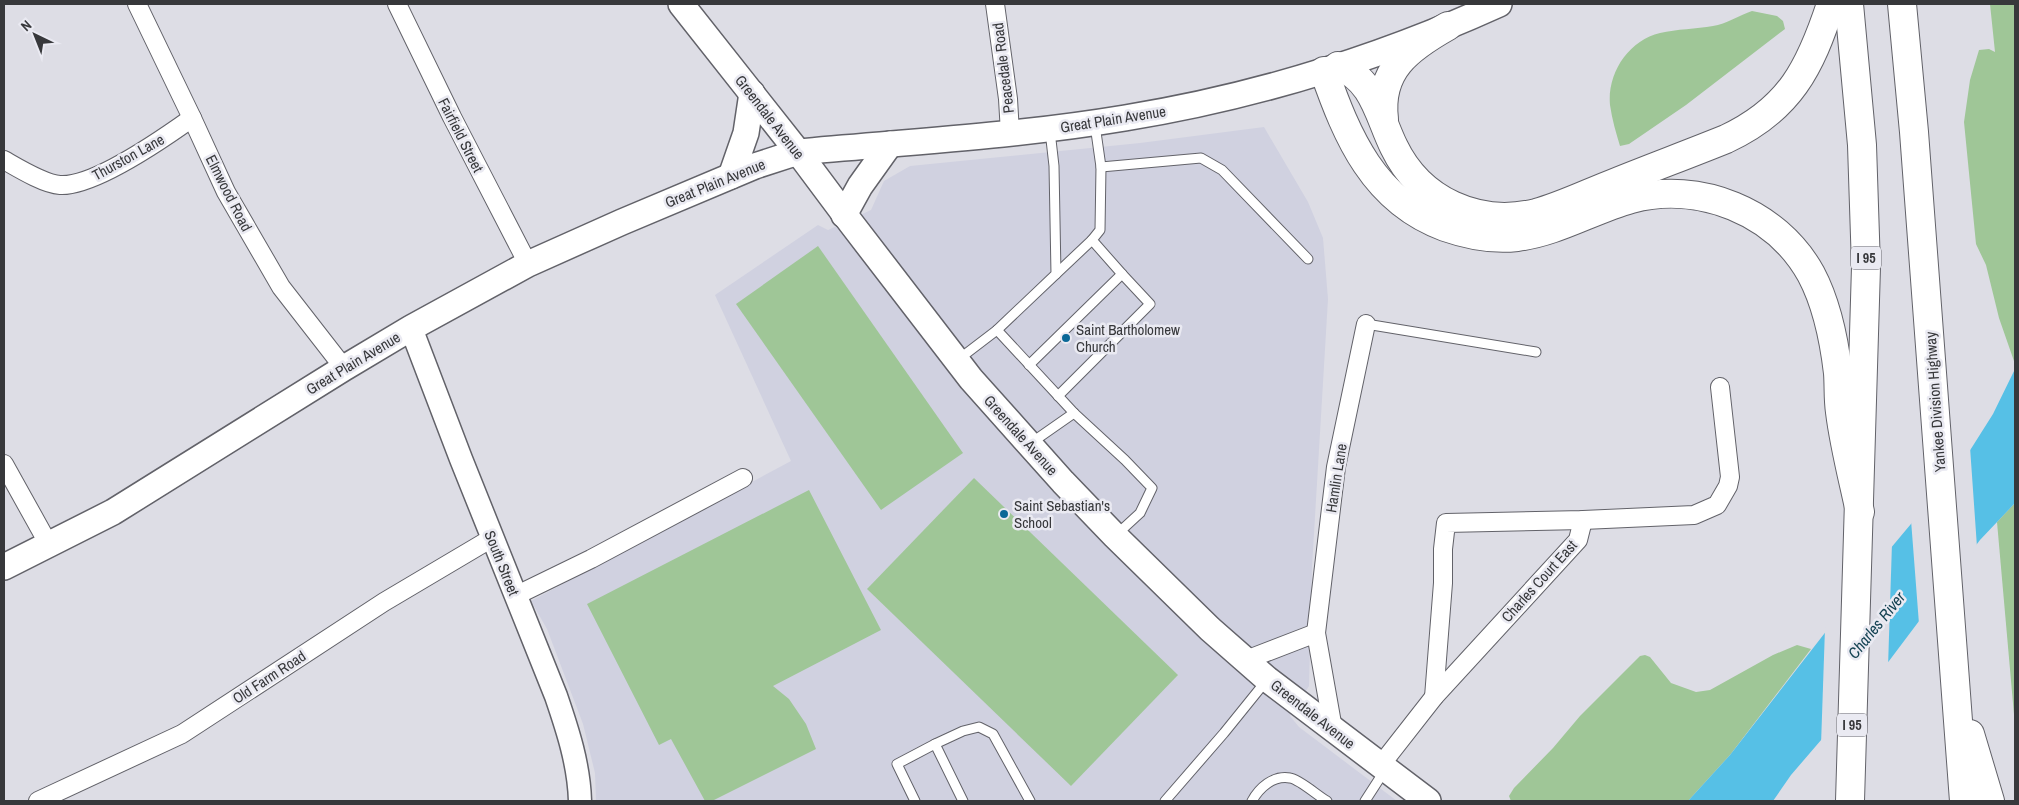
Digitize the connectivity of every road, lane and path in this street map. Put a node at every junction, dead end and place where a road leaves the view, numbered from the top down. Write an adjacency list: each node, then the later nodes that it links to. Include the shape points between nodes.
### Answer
1 (137, 4): 12 (street, Elmwood Road)
2 (397, 4): 25 (street, Fairfield Street)
3 (681, 4): 11 (main road, Greendale Avenue)
4 (995, 4): 15 (street, Peacedale Road)
5 (1499, 4): 9 (main road, Great Plain Avenue)
6 (1831, 4): 16 (highway, via 1814,50 1799,78 1778,104 1753,124 1726,139 1538,212 1516,217 1493,217 1453,206 1416,180 1400,159)
7 (1849, 4): 41 (highway, I 95, via 1861,138 1865,237)
8 (1902, 4): 51 (highway, Yankee Division Highway)
9 (1448, 26): 10 (main road, Great Plain Avenue); 16 (highway, via 1417,44 1396,66 1387,83 1383,101)
10 (1331, 69): 13 (main road, Great Plain Avenue, via 1216,101); 16 (highway, via 1354,73 1376,103); 41 (highway, via 1347,128 1374,175 1390,194 1409,208 1450,229 1474,236 1516,237 1545,231 1630,199 1672,194 1700,196 1726,203 1749,213 1779,235 1810,274 1827,315 1838,374 1840,411)
11 (752, 93): 18 (main road, Greendale Avenue); 21 (main road, via 746,134)
12 (192, 118): 19 (street, Thurston Lane, via 159,142 82,182 60,185); 34 (street, Elmwood Road, via 226,192 281,288)
13 (1095, 123): 14 (main road, Great Plain Avenue); 20 (lane)
14 (1050, 129): 15 (main road, Great Plain Avenue); 26 (lane)
15 (1010, 133): 17 (main road, Great Plain Avenue)
16 (1389, 135)
17 (890, 144): 18 (main road, Great Plain Avenue); 22 (main road)
18 (798, 152): 21 (main road, Great Plain Avenue); 22 (main road, Greendale Avenue)
19 (4, 160)
20 (1101, 167): 23 (lane, via 1100,230); 24 (lane, via 1201,158 1222,170)
21 (731, 176): 25 (main road, Great Plain Avenue)
22 (844, 215): 32 (main road, Greendale Avenue)
23 (1092, 240): 26 (lane); 27 (lane)
24 (1308, 259)
25 (528, 264): 29 (main road, Great Plain Avenue)
26 (1056, 274): 30 (lane)
27 (1122, 274): 33 (lane); 36 (lane, via 1150,304)
28 (1366, 324): 31 (lane); 48 (street, Hamlin Lane, via 1336,467)
29 (411, 328): 34 (main road, Great Plain Avenue); 44 (street, South Street)
30 (997, 330): 32 (lane); 33 (lane)
31 (1536, 352)
32 (956, 360): 38 (main road, Greendale Avenue)
33 (1029, 365): 36 (lane)
34 (344, 368): 45 (main road, Great Plain Avenue, via 113,512)
35 (1720, 387): 42 (street, Charles Court East, via 1730,477 1717,505 1694,515)
36 (1058, 396): 37 (lane)
37 (1074, 414): 38 (lane); 43 (lane, via 1152,488 1140,513)
38 (1029, 445): 43 (main road, Greendale Avenue)
39 (4, 464): 45 (street)
40 (743, 478): 47 (street)
41 (1860, 512): 56 (highway, I 95)
42 (1582, 520): 52 (street, Charles Court East, via 1578,540); 52 (street, via 1446,523)
43 (1115, 536): 49 (main road, Greendale Avenue)
44 (492, 538): 47 (street, South Street); 58 (street, Old Farm Road, via 384,602 182,734)
45 (49, 546): 46 (main road, Great Plain Avenue)
46 (4, 567)
47 (515, 596): 59 (street, South Street, via 570,736)
48 (1316, 633): 49 (street); 53 (street, Hamlin Lane)
49 (1246, 660): 50 (main road, Greendale Avenue)
50 (1267, 679): 53 (main road, Greendale Avenue); 62 (lane)
51 (1956, 690): 67 (highway, Yankee Division Highway); 68 (highway)
52 (1434, 696): 55 (street, Charles Court East)
53 (1333, 729): 55 (main road, Greendale Avenue)
54 (935, 744): 57 (lane); 60 (lane, via 897,764); 61 (lane, via 979,727 993,734)
55 (1382, 768): 65 (lane); 66 (main road, Greendale Avenue)
56 (1850, 799)
57 (960, 800)
58 (38, 801)
59 (580, 801)
60 (916, 801)
61 (1030, 801)
62 (1164, 801)
63 (1252, 801): 64 (lane, via 1258,791 1276,778 1291,778)
64 (1327, 801)
65 (1365, 801)
66 (1428, 801)
67 (1964, 801)
68 (1990, 801)

